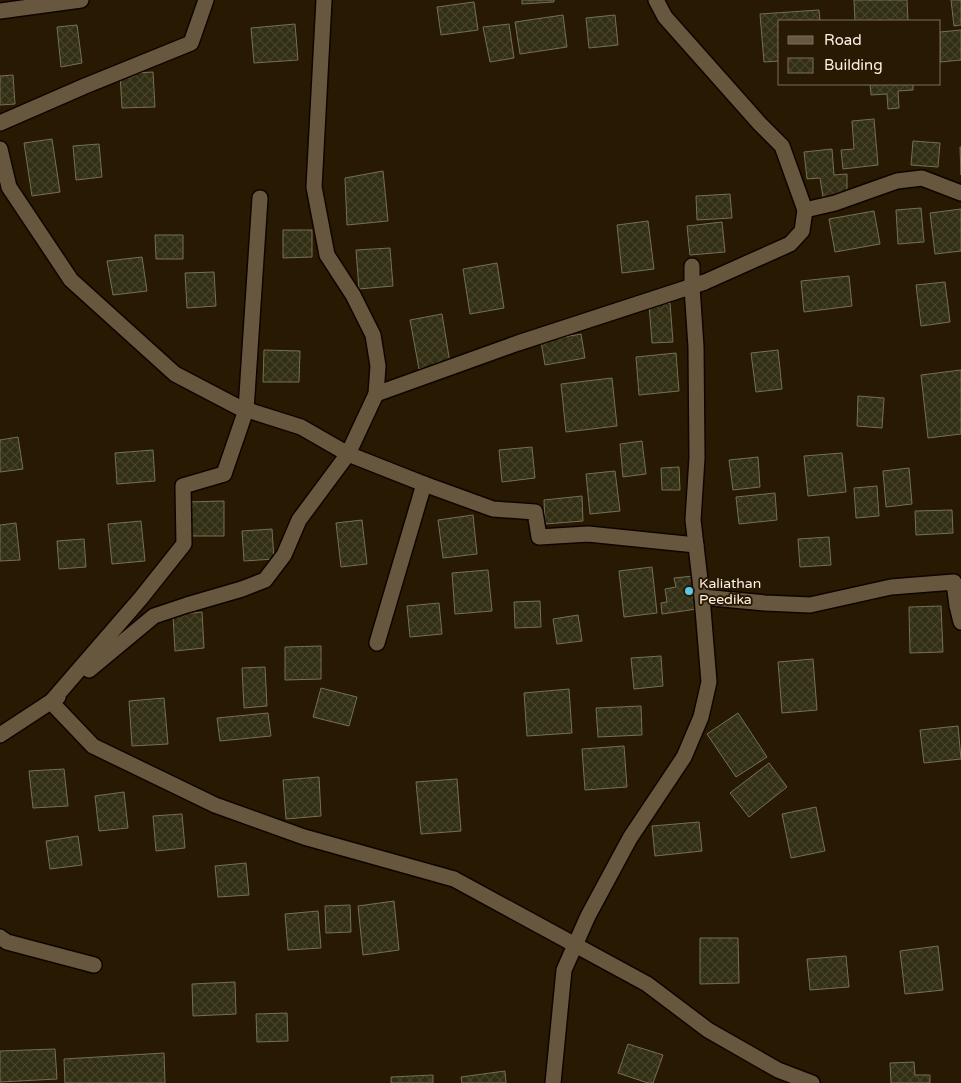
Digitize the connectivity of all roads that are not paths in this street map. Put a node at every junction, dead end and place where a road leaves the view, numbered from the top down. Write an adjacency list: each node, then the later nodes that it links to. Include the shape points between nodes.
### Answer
1 (81, 0): 5 (street)
2 (206, 0): 6 (street, via 191,43)
3 (324, 0): 13 (street, via 314,187 327,255 353,295 373,335 378,366)
4 (656, 0): 10 (street, via 665,17 782,146)
5 (0, 11)
6 (0, 123)
7 (0, 149): 14 (street, via 10,187 71,280 175,374)
8 (961, 193): 10 (street, via 922,178 897,182)
9 (260, 198): 14 (street)
10 (805, 210): 12 (street, via 802,231 790,244)
11 (692, 266): 12 (street)
12 (692, 287): 13 (street, via 518,343); 17 (street, via 696,347 697,458 693,520)
13 (376, 394): 15 (street)
14 (246, 410): 15 (street, via 301,426); 21 (street, via 224,474 183,486 184,544)
15 (348, 454): 16 (street); 21 (street, via 298,520 284,555 266,580 154,616)
16 (424, 484): 17 (street, via 493,509 535,512 539,537 588,534); 20 (street)
17 (696, 545): 18 (street)
18 (702, 597): 19 (street, via 810,605 891,587 954,582); 24 (street, via 709,682 701,717 684,757 630,838)
19 (961, 622)
20 (377, 643)
21 (51, 702): 22 (street); 24 (street, via 93,746 215,805 304,837 454,879)
22 (0, 736)
23 (0, 937): 25 (street, via 7,942)
24 (575, 945): 26 (street, via 564,970); 27 (street, via 647,984 708,1030 778,1070)
25 (94, 965)
26 (553, 1083)
27 (812, 1083)

